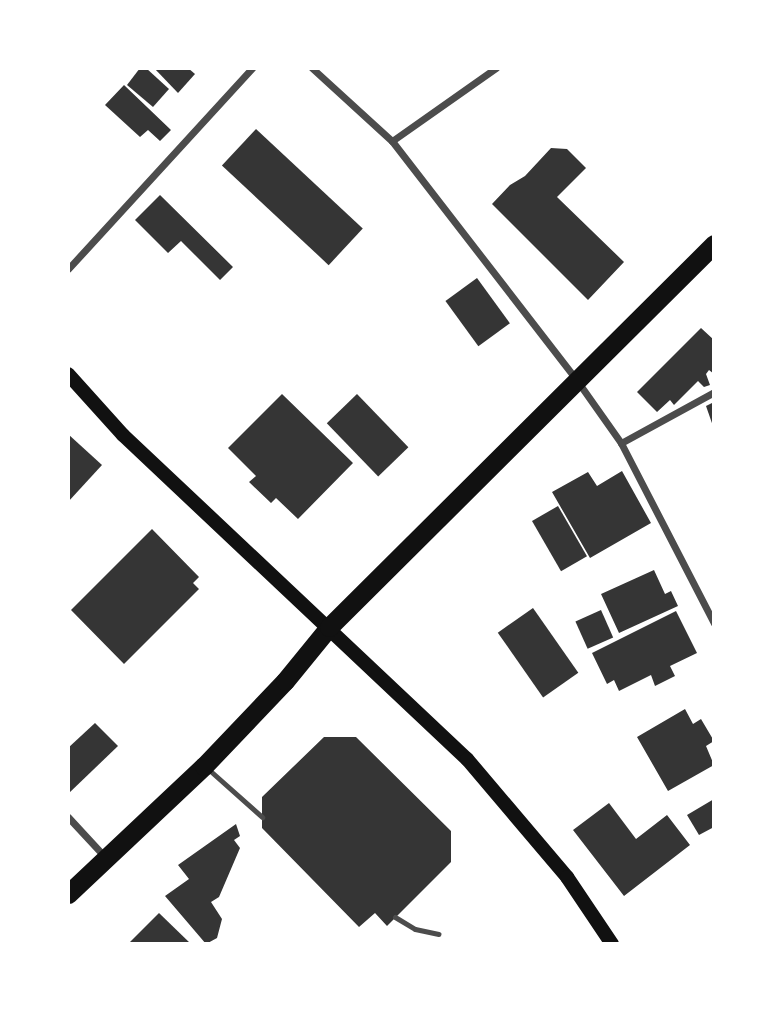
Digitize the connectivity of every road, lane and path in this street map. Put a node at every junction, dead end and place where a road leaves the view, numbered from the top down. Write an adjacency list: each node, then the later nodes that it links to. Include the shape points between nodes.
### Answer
1 (252, 68): 6 (street)
2 (312, 68): 4 (street)
3 (496, 68): 4 (street)
4 (392, 142): 8 (street)
5 (714, 244): 8 (highway)
6 (68, 269)
7 (68, 374): 12 (main road, via 123,435)
8 (578, 382): 10 (street); 12 (highway)
9 (714, 392): 10 (street)
10 (621, 443): 11 (street)
11 (714, 623)
12 (329, 627): 13 (highway); 20 (main road, via 467,759 567,877)
13 (204, 766): 15 (lane); 16 (highway)
14 (68, 817): 16 (street)
15 (262, 817)
16 (105, 857): 17 (highway)
17 (68, 894)
18 (396, 918): 19 (lane, via 415,929)
19 (438, 934)
20 (612, 944)

